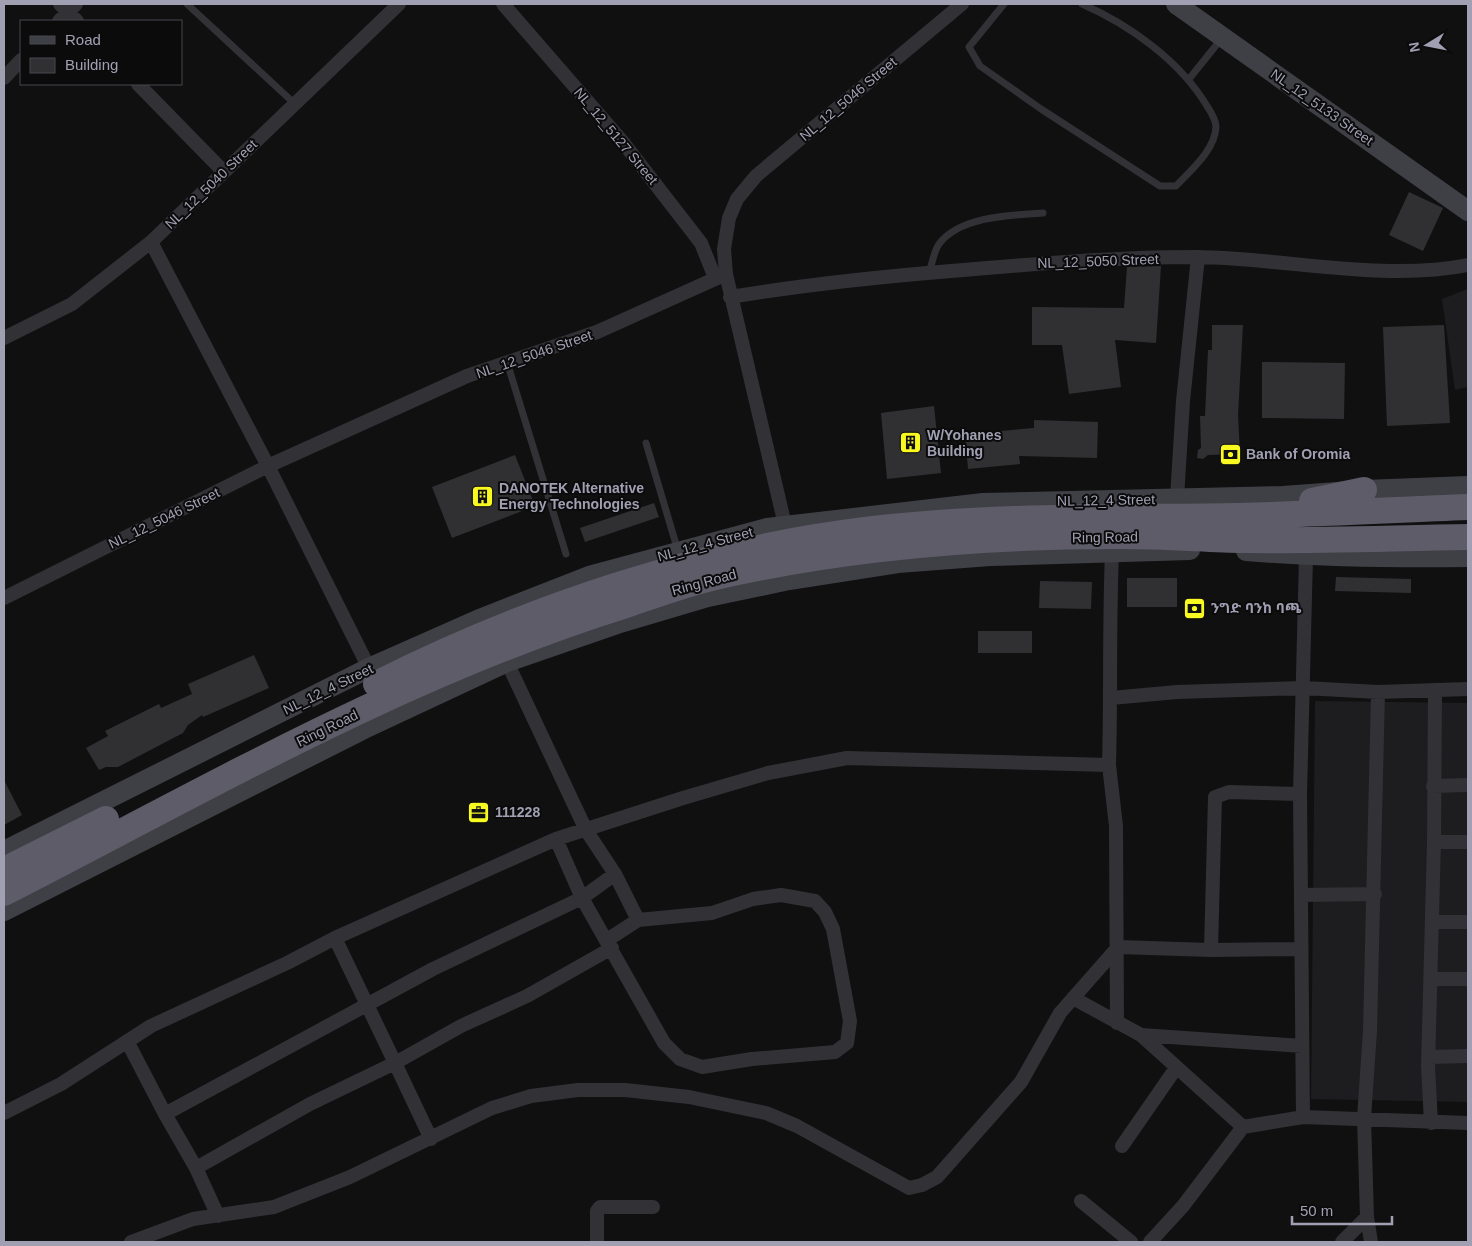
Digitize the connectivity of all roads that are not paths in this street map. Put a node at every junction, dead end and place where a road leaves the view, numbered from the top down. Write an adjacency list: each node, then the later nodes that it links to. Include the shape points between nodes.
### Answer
1 (187, 4): 13 (lane)
2 (400, 4): 13 (street, NL_12_5040 Street)
3 (503, 4): 21 (street, NL_12_5127 Street, via 622,141 701,243)
4 (962, 4): 21 (street, NL_12_5046 Street, via 756,176 737,199 729,218)
5 (1004, 4): 11 (lane, via 969,47 980,66 1160,186 1176,186 1211,143 1216,126 1212,114)
6 (1082, 4): 11 (lane, via 1151,45)
7 (1176, 4): 8 (street, NL_12_5133 Street)
8 (1222, 37): 11 (lane); 15 (street, NL_12_5133 Street)
9 (20, 61): 10 (street)
10 (4, 77)
11 (1189, 79)
12 (139, 85): 14 (street)
13 (295, 104): 14 (street, NL_12_5040 Street)
14 (224, 172): 17 (street, NL_12_5040 Street)
15 (1468, 211)
16 (1043, 213): 20 (lane, via 999,215 962,227 938,245)
17 (151, 242): 23 (street, NL_12_5040 Street, via 72,304); 26 (street)
18 (1198, 258): 19 (street, NL_12_5050 Street, via 1399,270 1448,269); 20 (street, NL_12_5050 Street, via 1039,263); 29 (street)
19 (1468, 265)
20 (930, 273): 22 (street, NL_12_5050 Street, via 806,284)
21 (720, 276): 22 (street); 24 (street, NL_12_5046 Street, via 597,332)
22 (730, 297): 31 (street)
23 (4, 338)
24 (508, 362): 26 (street, NL_12_5046 Street, via 468,376); 36 (lane)
25 (646, 443): 34 (lane)
26 (268, 466): 40 (street, NL_12_5046 Street); 42 (street)
27 (1468, 486): 28 (street, NL_12_4 Street)
28 (1364, 490): 29 (street, NL_12_4 Street, via 1284,496); 32 (highway)
29 (1177, 498): 31 (street, NL_12_4 Street, via 983,503)
30 (1468, 507): 32 (highway, Ring Road)
31 (785, 525): 34 (street, NL_12_4 Street)
32 (1243, 528): 33 (highway, Ring Road); 38 (highway); 57 (highway, Ring Road, via 1000,518 820,537 729,554 578,597 484,634 404,670); 59 (highway, Ring Road, via 916,546 712,578 568,623 407,688 118,832)
33 (1468, 537)
34 (678, 552): 42 (street, NL_12_4 Street, via 589,576 482,618)
35 (1112, 552): 37 (street, via 1232,550); 41 (street, via 898,563 789,580 708,597); 47 (street)
36 (566, 554)
37 (1306, 556): 38 (street); 43 (street)
38 (1366, 556): 39 (street)
39 (1468, 557)
40 (4, 598)
41 (507, 662): 52 (street); 63 (street, via 364,729)
42 (369, 668): 56 (street, NL_12_4 Street)
43 (1304, 688): 46 (street); 47 (street, via 1177,692); 51 (street)
44 (1434, 690): 45 (street); 46 (street); 50 (street)
45 (1468, 690)
46 (1378, 692): 60 (street)
47 (1111, 698): 48 (street)
48 (1109, 765): 52 (street, via 847,758 768,773); 69 (street, via 1116,826)
49 (1468, 785): 50 (street)
50 (1433, 786): 54 (street)
51 (1300, 794): 61 (street); 71 (street, via 1229,792 1215,797)
52 (586, 830): 53 (street); 58 (street)
53 (556, 839): 62 (street); 67 (street)
54 (1434, 842): 55 (street); 65 (street)
55 (1468, 842)
56 (4, 851)
57 (4, 870)
58 (615, 874): 62 (street); 64 (street)
59 (4, 893)
60 (1375, 894): 61 (street); 87 (street)
61 (1301, 895): 70 (street)
62 (582, 898): 68 (street); 75 (street)
63 (4, 911)
64 (638, 920): 68 (street); 68 (street, via 712,913 754,899 781,895 815,901 833,929 850,1021 847,1043 835,1052 702,1067 691,1064 680,1059 664,1043)
65 (1432, 922): 66 (street); 72 (street)
66 (1468, 922)
67 (335, 938): 75 (street); 78 (street, via 151,1026)
68 (609, 944): 82 (street, via 527,996 461,1026)
69 (1118, 947): 71 (street); 74 (street); 76 (street)
70 (1300, 949): 71 (street); 79 (street)
71 (1211, 950)
72 (1430, 979): 73 (street); 81 (street)
73 (1468, 979)
74 (1073, 998): 76 (street); 91 (street, via 1060,1013 1021,1082 937,1177 909,1188 797,1126 766,1113 689,1097 625,1090 578,1090 515,1100)
75 (366, 1004): 82 (street); 85 (street)
76 (1118, 1022): 77 (street)
77 (1141, 1035): 79 (street); 83 (street)
78 (127, 1041): 84 (street, via 61,1084); 85 (street)
79 (1302, 1046): 86 (street)
80 (1468, 1056): 81 (street)
81 (1428, 1057): 88 (street)
82 (395, 1063): 91 (street); 93 (street, via 310,1104)
83 (1176, 1068): 90 (street); 92 (street)
84 (4, 1113)
85 (165, 1114): 93 (street)
86 (1303, 1117): 87 (street); 90 (street)
87 (1364, 1118): 88 (street); 97 (street)
88 (1431, 1123): 89 (street)
89 (1468, 1123)
90 (1243, 1127): 101 (street, via 1183,1206)
91 (431, 1139): 96 (street, via 350,1177 274,1207)
92 (1122, 1146)
93 (196, 1168): 96 (street)
94 (1081, 1201): 100 (street)
95 (653, 1207): 99 (street, via 600,1207 597,1211)
96 (218, 1216): 98 (street, via 193,1219)
97 (1367, 1217): 102 (street); 103 (street)
98 (131, 1242)
99 (597, 1242)
100 (1131, 1242)
101 (1150, 1242)
102 (1342, 1242)
103 (1371, 1242)

